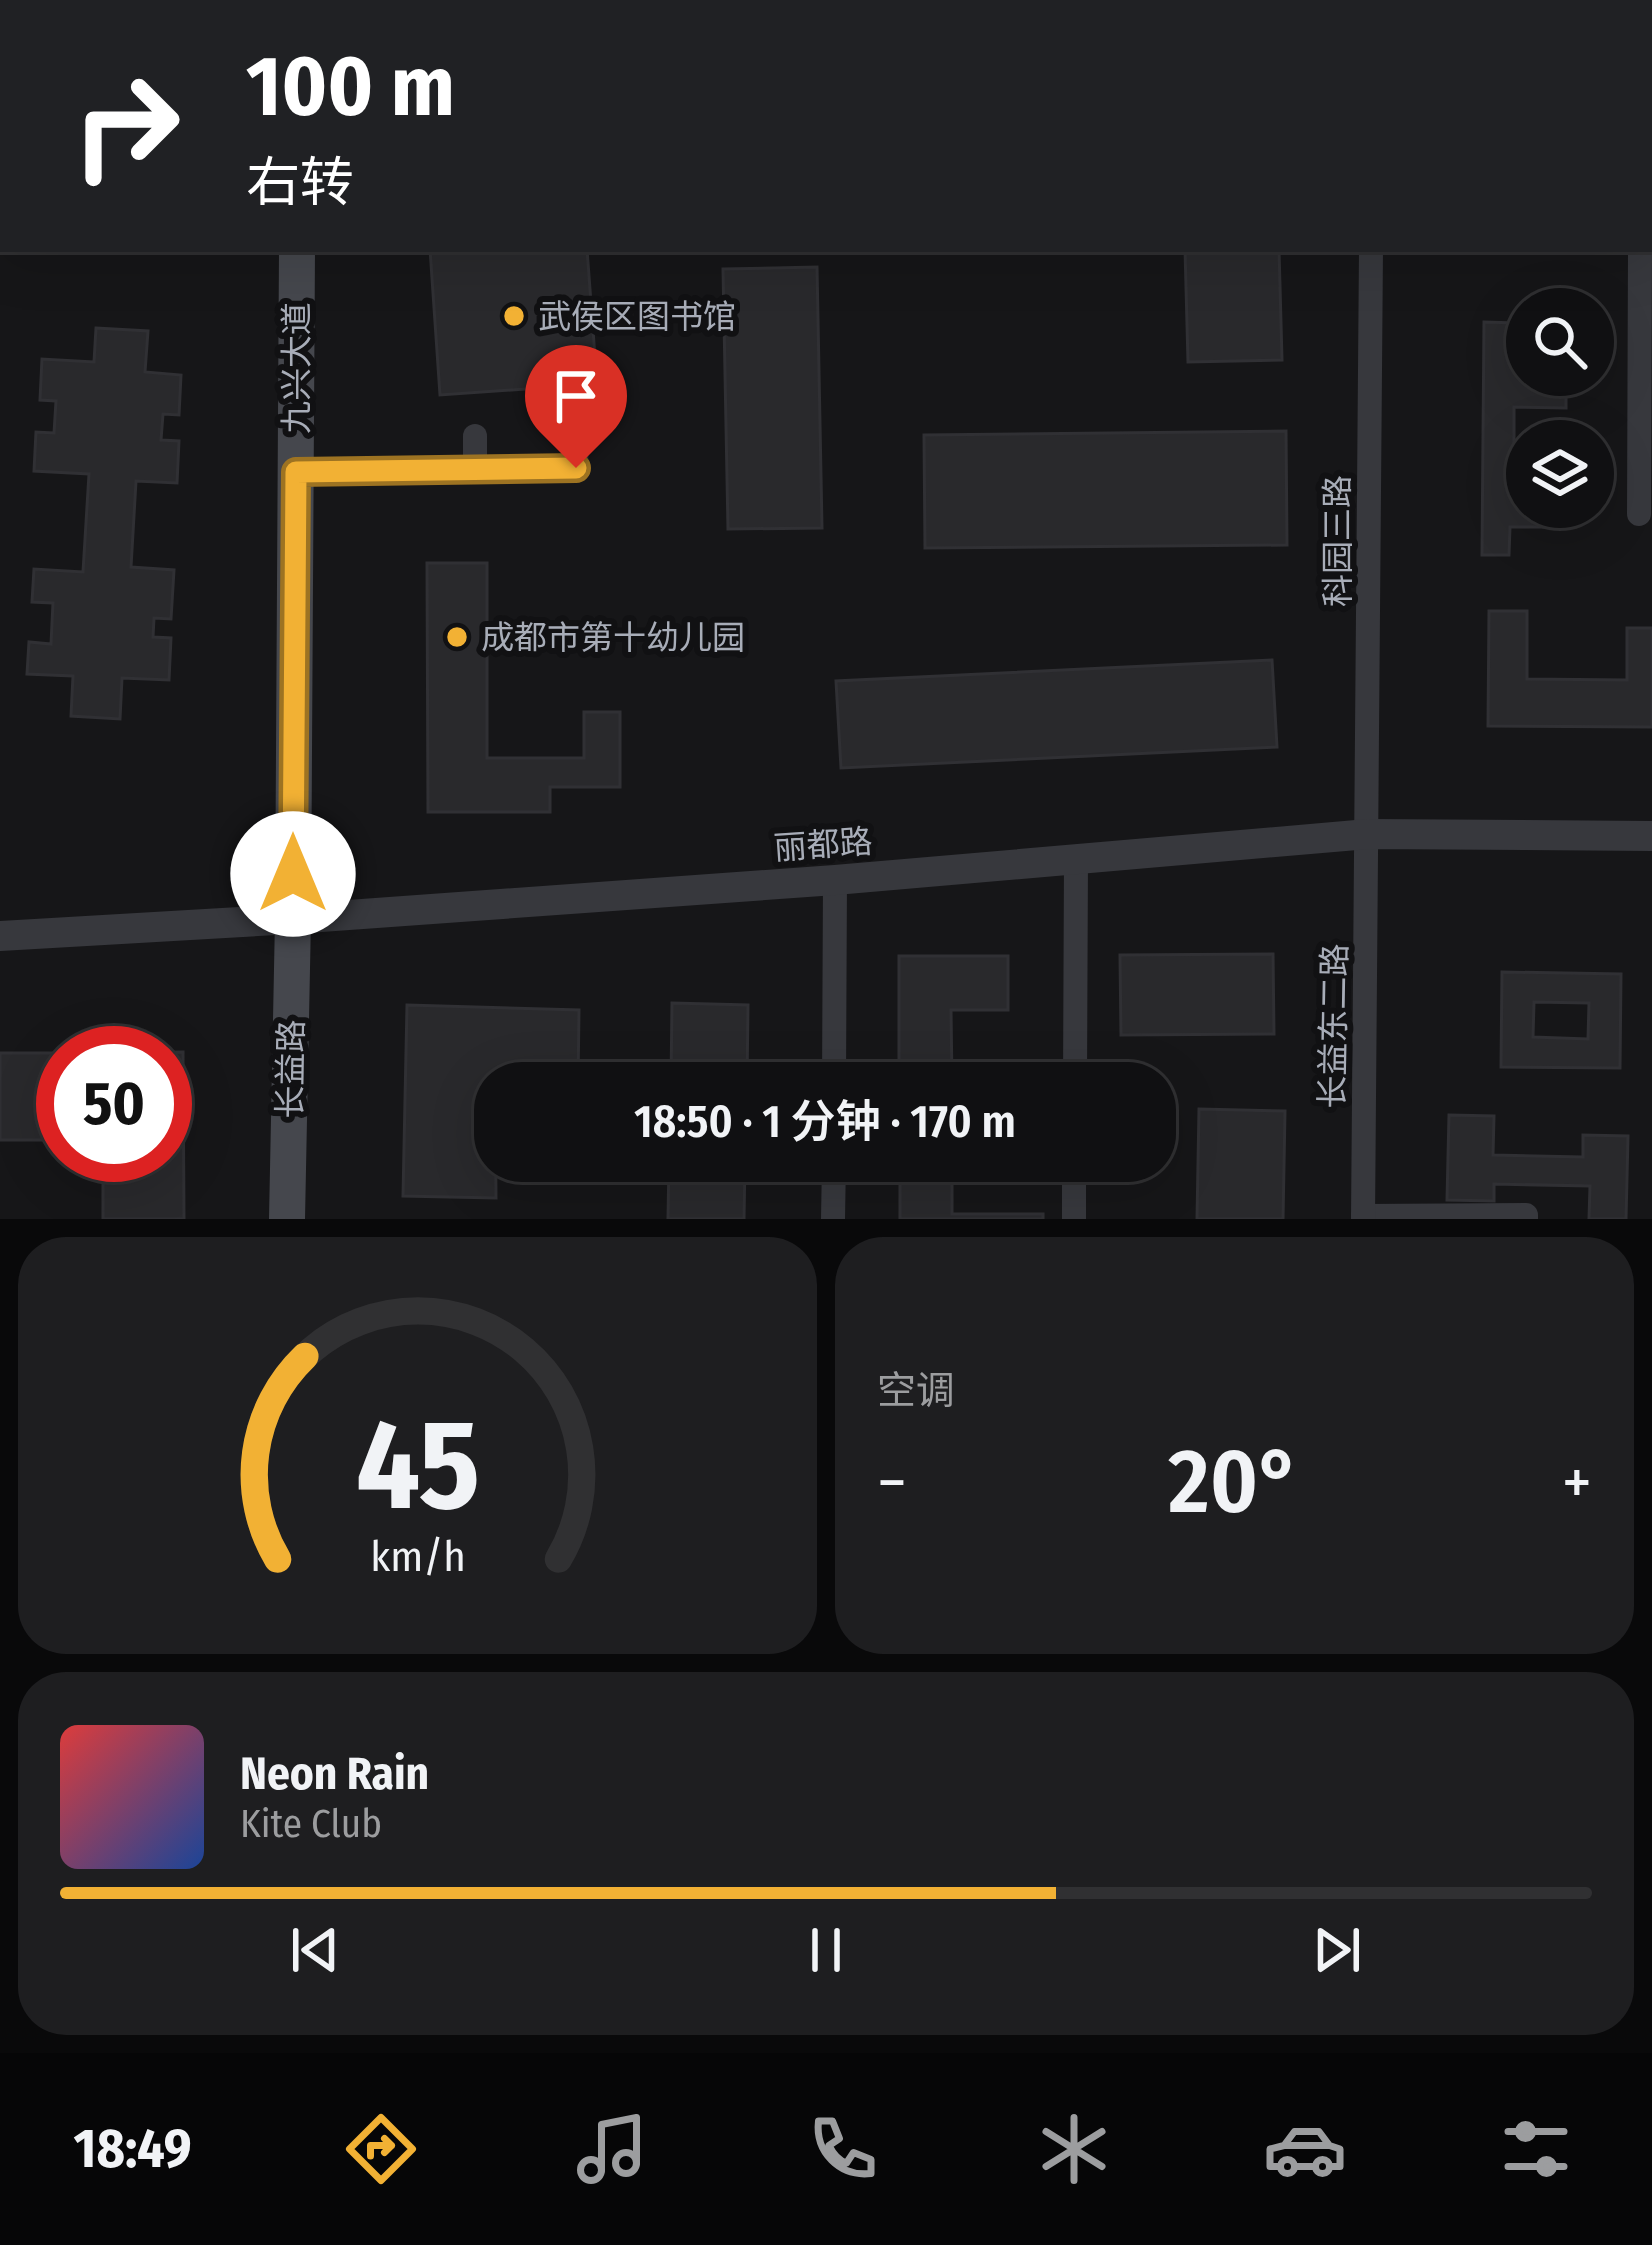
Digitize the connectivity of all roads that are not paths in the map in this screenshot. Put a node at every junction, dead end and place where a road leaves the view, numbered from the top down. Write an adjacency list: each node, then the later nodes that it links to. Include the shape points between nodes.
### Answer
1 (297, 252): 7 (main road, 九兴大道)
2 (1371, 252): 9 (street, 科园三路)
3 (1640, 252): 8 (street)
4 (577, 432): 6 (street, via 576,468)
5 (475, 436): 6 (street)
6 (475, 469): 7 (street)
7 (296, 472): 13 (main road, 九兴大道)
8 (1639, 514)
9 (1368, 834): 10 (street, 丽都路); 11 (street, 丽都路); 19 (street, 长益东二路)
10 (1652, 836)
11 (1076, 859): 12 (street, 丽都路); 16 (street)
12 (836, 880): 13 (street, 丽都路); 15 (street)
13 (293, 919): 14 (street, 丽都路); 20 (main road, 长益路)
14 (0, 936)
15 (834, 1062)
16 (1075, 1062)
17 (833, 1182): 21 (street)
18 (1074, 1182): 22 (street)
19 (1363, 1217): 23 (street)
20 (286, 1219)
21 (833, 1219)
22 (1074, 1219)
23 (1526, 1219)

